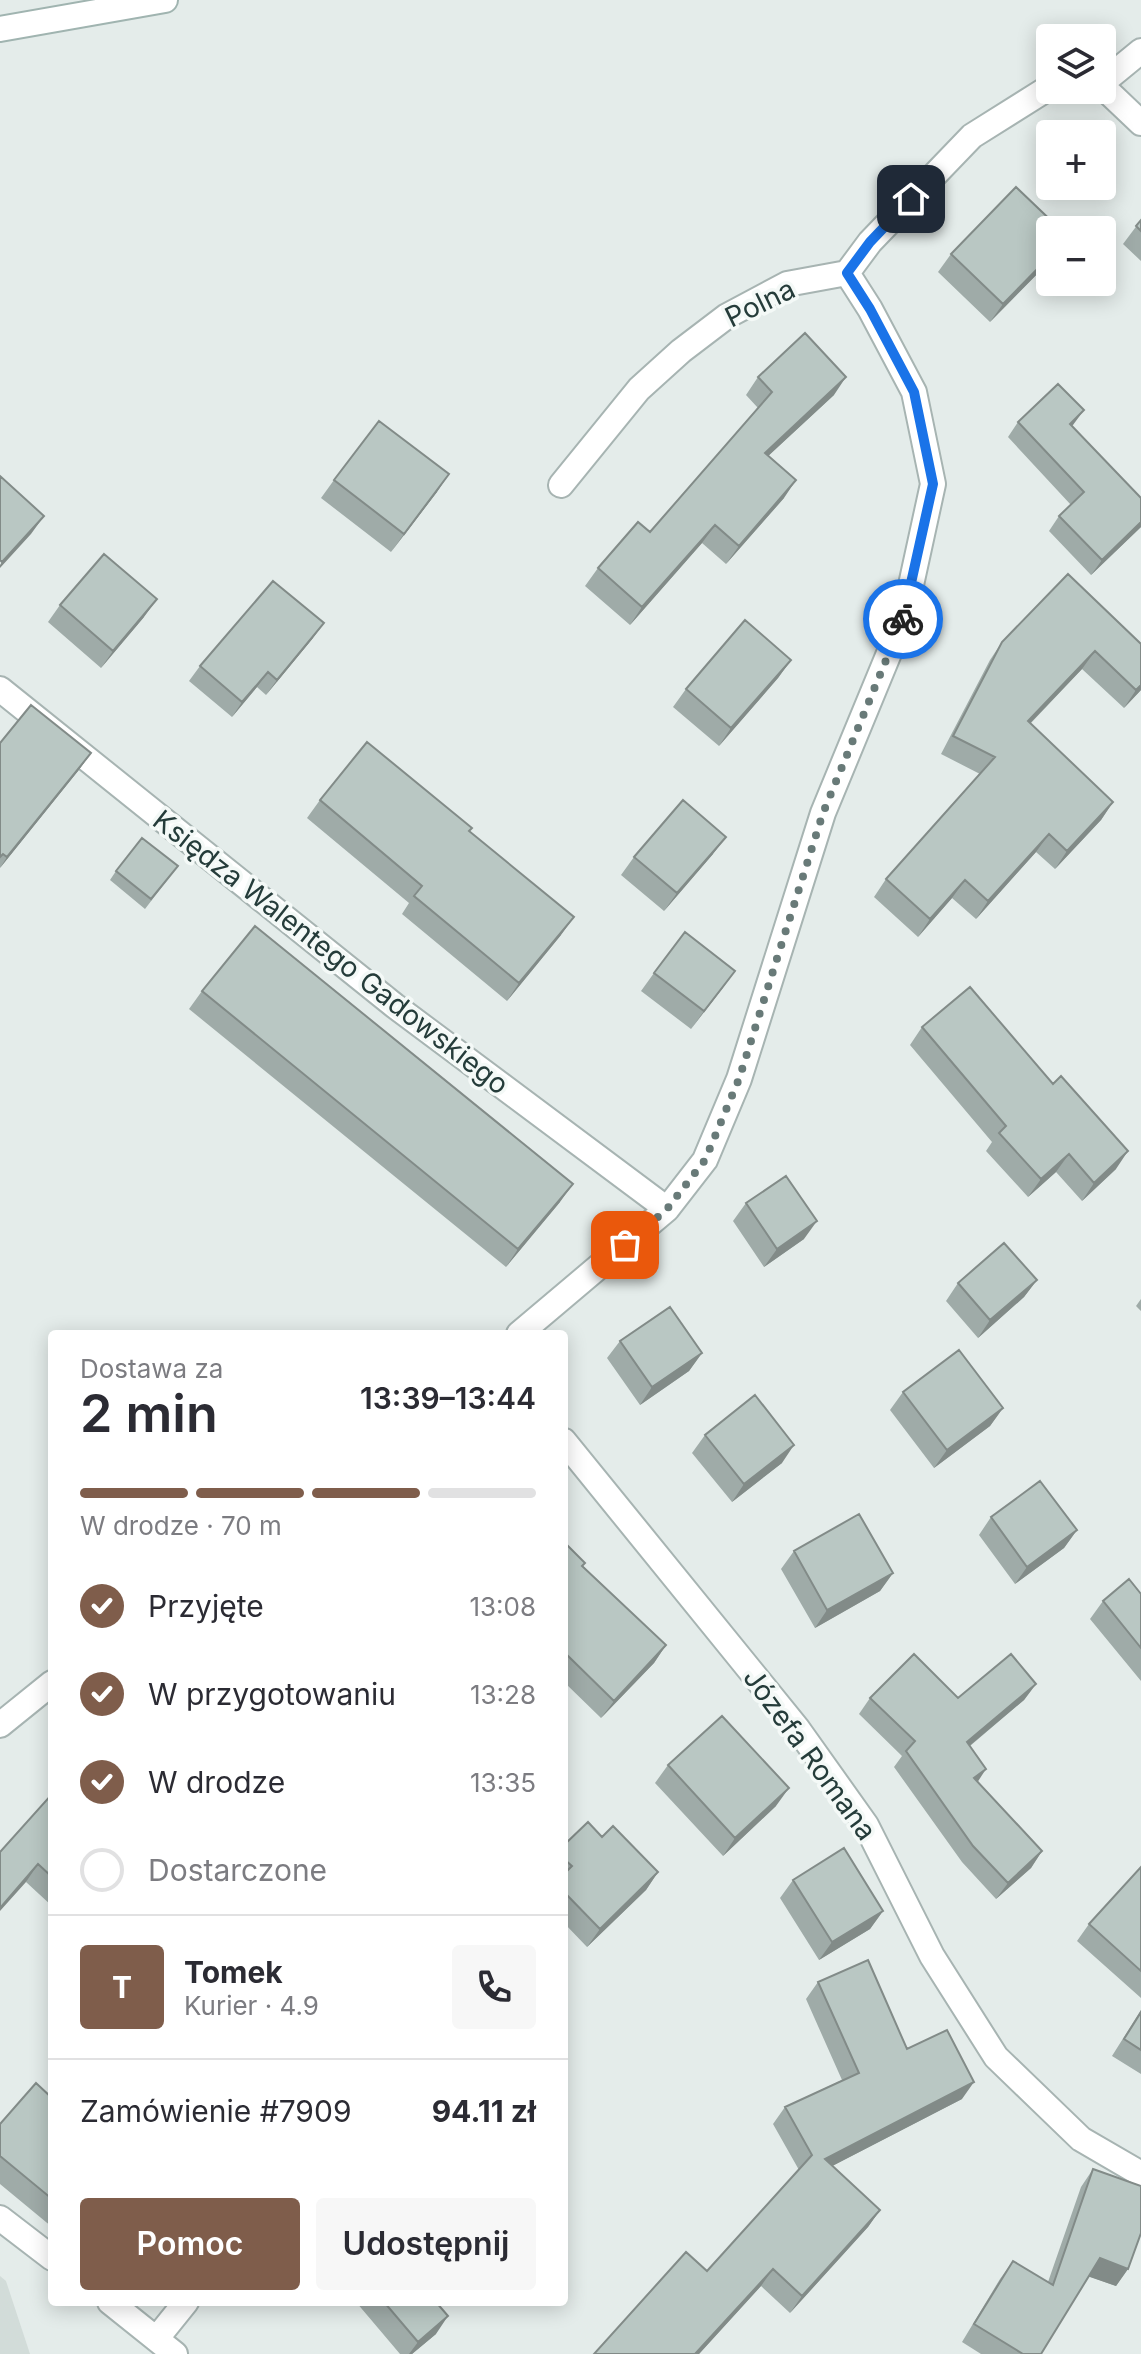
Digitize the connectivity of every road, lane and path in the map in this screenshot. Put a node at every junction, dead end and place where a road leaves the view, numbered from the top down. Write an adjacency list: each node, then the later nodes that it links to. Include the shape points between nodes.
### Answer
1 (165, 0): 2 (street)
2 (0, 29)
3 (1141, 51): 4 (street)
4 (1116, 73)
5 (1036, 96): 8 (street, via 972,136)
6 (1116, 99): 7 (street)
7 (1141, 123)
8 (847, 273): 9 (street, Polna, via 787,284 727,316 639,389); 11 (street, via 914,392 933,484 904,617 823,813 739,1079 705,1160)
9 (561, 485)
10 (0, 689): 11 (street, Księdza Walentego Gadowskiego, via 395,1006)
11 (667, 1209): 12 (street)
12 (524, 1330)
13 (568, 1446): 16 (street, Józefa Romana, via 797,1728 866,1825 932,1956 996,2057 1081,2139)
14 (48, 1686): 15 (street)
15 (0, 1725)
16 (1141, 2174)
17 (0, 2218): 18 (street)
18 (48, 2255)
19 (115, 2306): 21 (street)
20 (184, 2306): 21 (street)
21 (166, 2346)

